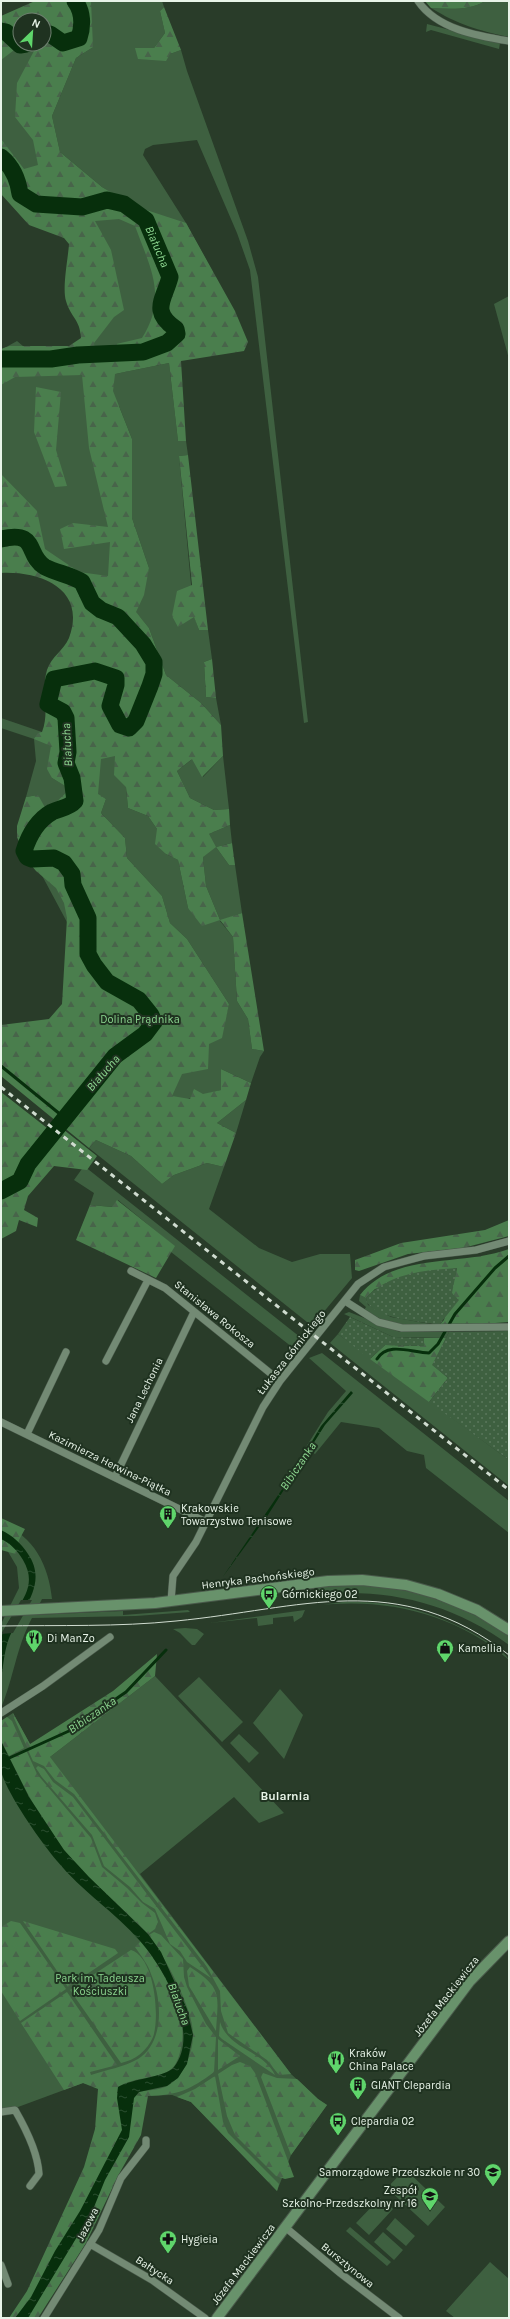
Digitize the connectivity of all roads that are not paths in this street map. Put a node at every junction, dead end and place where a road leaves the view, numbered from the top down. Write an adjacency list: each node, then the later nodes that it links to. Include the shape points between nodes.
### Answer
1 (418, 1): 2 (street, via 437,19 454,28)
2 (509, 41)
3 (509, 1241): 6 (street, Łukasza Górnickiego, via 476,1250 424,1256 384,1267 358,1284)
4 (131, 1271): 5 (street, Stanisława Rokosza)
5 (148, 1280): 7 (street, Stanisława Rokosza, via 165,1288); 10 (street)
6 (345, 1301): 8 (street, via 378,1322 402,1328); 11 (street, Łukasza Górnickiego)
7 (194, 1312): 11 (street, Stanisława Rokosza); 14 (street, Jana Lechonia)
8 (509, 1328)
9 (66, 1352): 13 (street)
10 (106, 1361)
11 (280, 1381): 15 (street, Łukasza Górnickiego, via 263,1407)
12 (1, 1422): 13 (street, Kazimierza Herwina-Piątka)
13 (27, 1434): 14 (street, Kazimierza Herwina-Piątka)
14 (115, 1477): 15 (street, Kazimierza Herwina-Piątka)
15 (206, 1522): 16 (street, Łukasza Górnickiego, via 173,1576)
16 (171, 1601): 17 (street, Henryka Pachońskiego); 18 (street, Henryka Pachońskiego, via 328,1581 377,1581 415,1587 446,1597 477,1610)
17 (4, 1610)
18 (509, 1630)
19 (110, 1637): 20 (street)
20 (3, 1711)
21 (509, 1941): 25 (street, Józefa Mackiewicza, via 470,1981)
22 (1, 2112): 24 (street, via 15,2110 27,2132 39,2167 39,2174)
23 (146, 2140): 26 (street, Jazowa, via 146,2146 121,2178)
24 (30, 2186)
25 (285, 2227): 32 (street, Józefa Mackiewicza); 33 (street, Bursztynowa)
26 (90, 2244): 29 (street, Jazowa); 31 (street, Bałtycka, via 152,2280)
27 (1, 2265): 28 (street)
28 (8, 2284)
29 (47, 2316): 30 (street)
30 (55, 2318)
31 (205, 2318)
32 (217, 2318)
33 (399, 2318)

